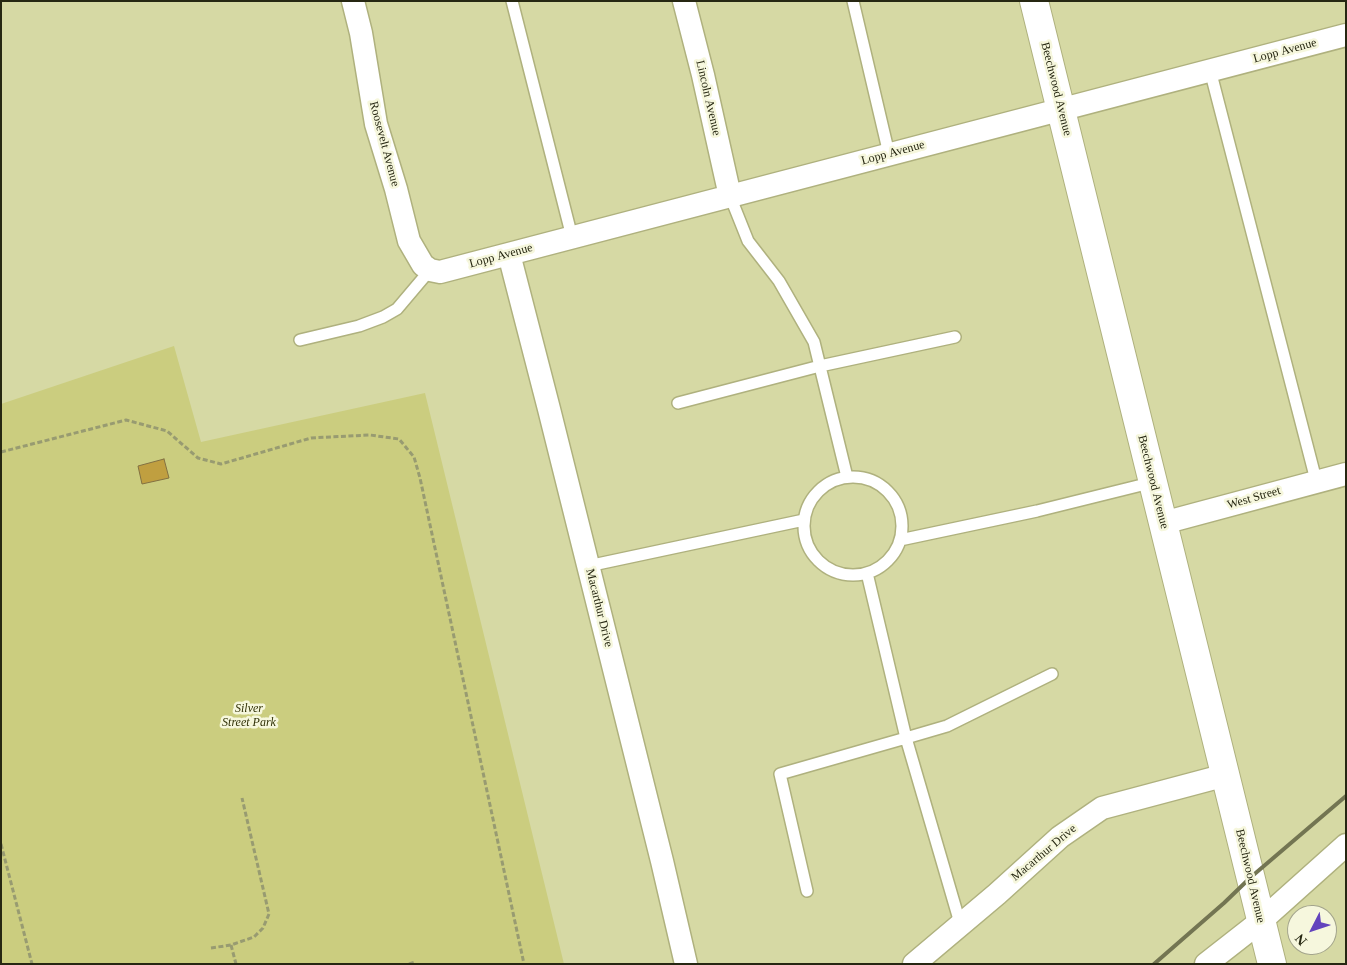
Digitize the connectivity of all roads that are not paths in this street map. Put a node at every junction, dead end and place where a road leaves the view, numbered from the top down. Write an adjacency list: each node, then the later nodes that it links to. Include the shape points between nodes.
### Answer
1 (353, 1): 13 (street, Roosevelt Avenue, via 376,124 409,242 419,260)
2 (512, 1): 11 (lane)
3 (684, 1): 10 (street, Lincoln Avenue)
4 (853, 1): 9 (lane)
5 (1034, 1): 8 (main road, Beechwood Avenue)
6 (1346, 35): 7 (street, Lopp Avenue)
7 (1210, 70): 8 (street, Lopp Avenue); 20 (lane)
8 (1061, 110): 9 (street, Lopp Avenue); 21 (main road, Beechwood Avenue)
9 (889, 154): 10 (street, Lopp Avenue)
10 (730, 196): 11 (street, Lopp Avenue); 16 (lane, via 748,241 779,281 814,342)
11 (572, 237): 12 (street, Lopp Avenue)
12 (508, 254): 13 (street, Lopp Avenue); 25 (street, Macarthur Drive)
13 (435, 271): 15 (lane, via 397,310 359,326)
14 (956, 337): 16 (lane)
15 (300, 340)
16 (820, 366): 17 (lane); 19 (lane)
17 (678, 403)
18 (1346, 474): 20 (street, West Street)
19 (847, 477): 22 (lane, via 831,481 818,491 808,504); 24 (lane, via 863,477 878,483 891,494 903,524)
20 (1316, 480): 23 (street, West Street)
21 (1154, 482): 23 (main road, Beechwood Avenue); 24 (lane)
22 (804, 520): 25 (lane); 26 (lane, via 810,551 821,564 843,574)
23 (1163, 523): 29 (main road, Beechwood Avenue)
24 (900, 540): 26 (lane, via 893,555 882,566)
25 (588, 566): 34 (street, Macarthur Drive)
26 (867, 573): 28 (lane)
27 (1052, 674): 28 (lane, via 946,726)
28 (906, 738): 31 (lane, via 780,774); 33 (lane)
29 (1226, 775): 32 (main road, Beechwood Avenue); 33 (street, Macarthur Drive, via 1102,808 1060,837)
30 (1346, 845): 32 (street)
31 (807, 891)
32 (1261, 921): 36 (street); 37 (main road, Beechwood Avenue)
33 (960, 923): 35 (street, Macarthur Drive)
34 (686, 964)
35 (914, 964)
36 (1206, 964)
37 (1272, 964)

